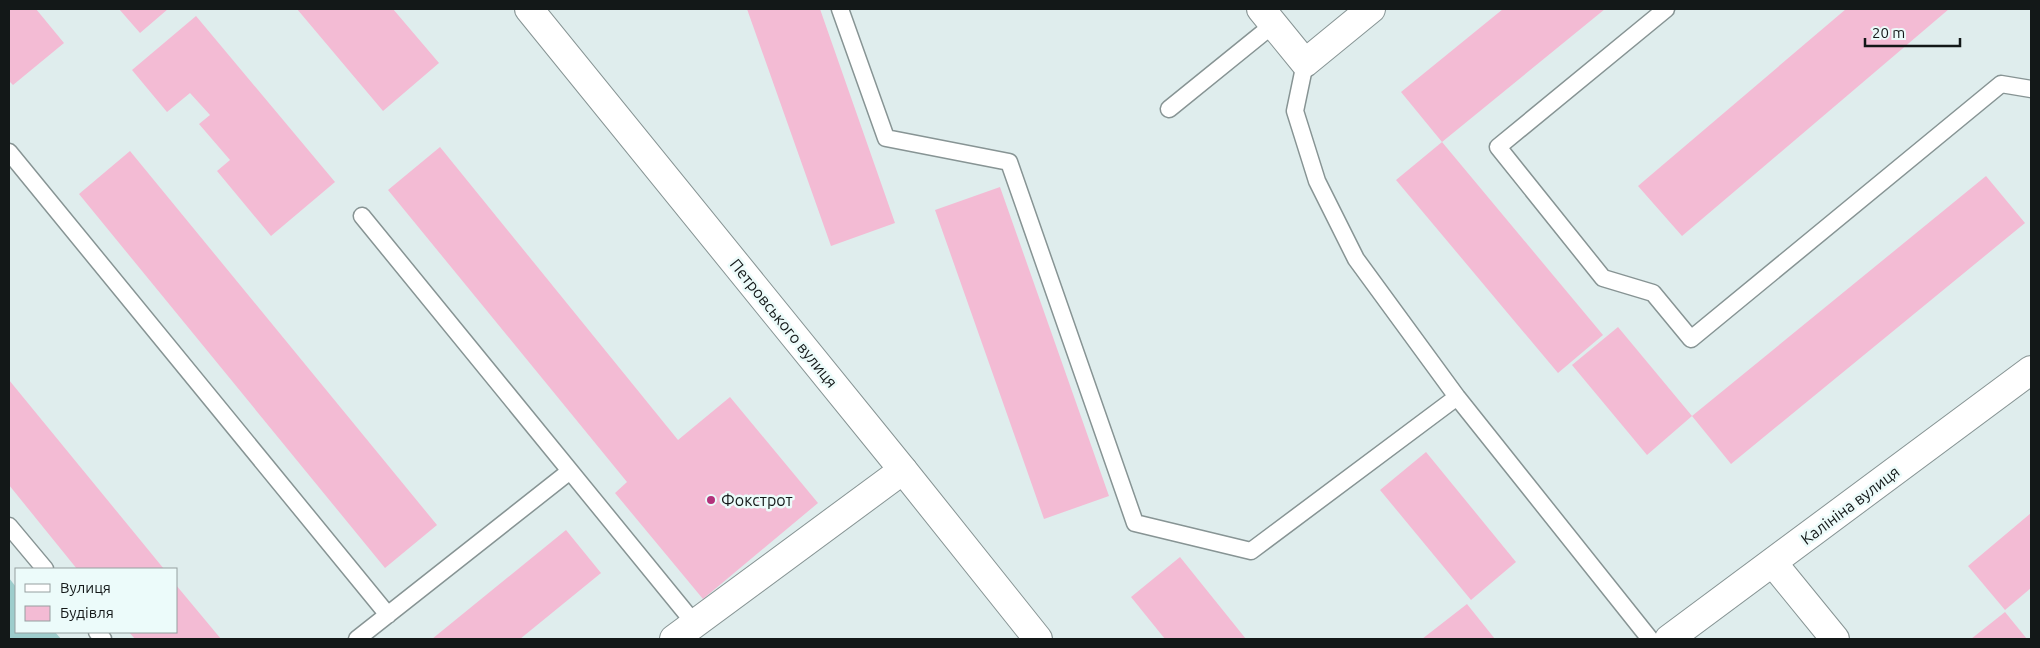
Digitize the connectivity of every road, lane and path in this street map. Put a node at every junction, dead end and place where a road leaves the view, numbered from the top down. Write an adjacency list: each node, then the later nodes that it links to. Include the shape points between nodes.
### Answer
1 (528, 9): 13 (street, Петровського вулиця)
2 (840, 9): 12 (lane, via 886,138 1009,162 1135,523 1251,551)
3 (1371, 9): 6 (street)
4 (1666, 9): 7 (lane, via 1498,147 1603,278 1653,293 1691,339 2001,84)
5 (1268, 16): 6 (street); 8 (lane)
6 (1305, 63): 12 (lane, via 1295,111 1317,182 1356,258)
7 (2031, 89)
8 (1169, 109)
9 (9, 152): 18 (lane)
10 (362, 216): 14 (lane)
11 (2031, 370): 16 (street, Калініна вулиця)
12 (1457, 397): 22 (lane)
13 (903, 470): 19 (street); 21 (street, Петровського вулиця)
14 (570, 471): 18 (lane); 19 (lane)
15 (9, 526): 17 (lane)
16 (1773, 562): 23 (street, Калініна вулиця); 24 (street)
17 (44, 568)
18 (388, 615): 20 (lane)
19 (684, 632)
20 (357, 639)
21 (1038, 639)
22 (1650, 639)
23 (1669, 639)
24 (1834, 639)

